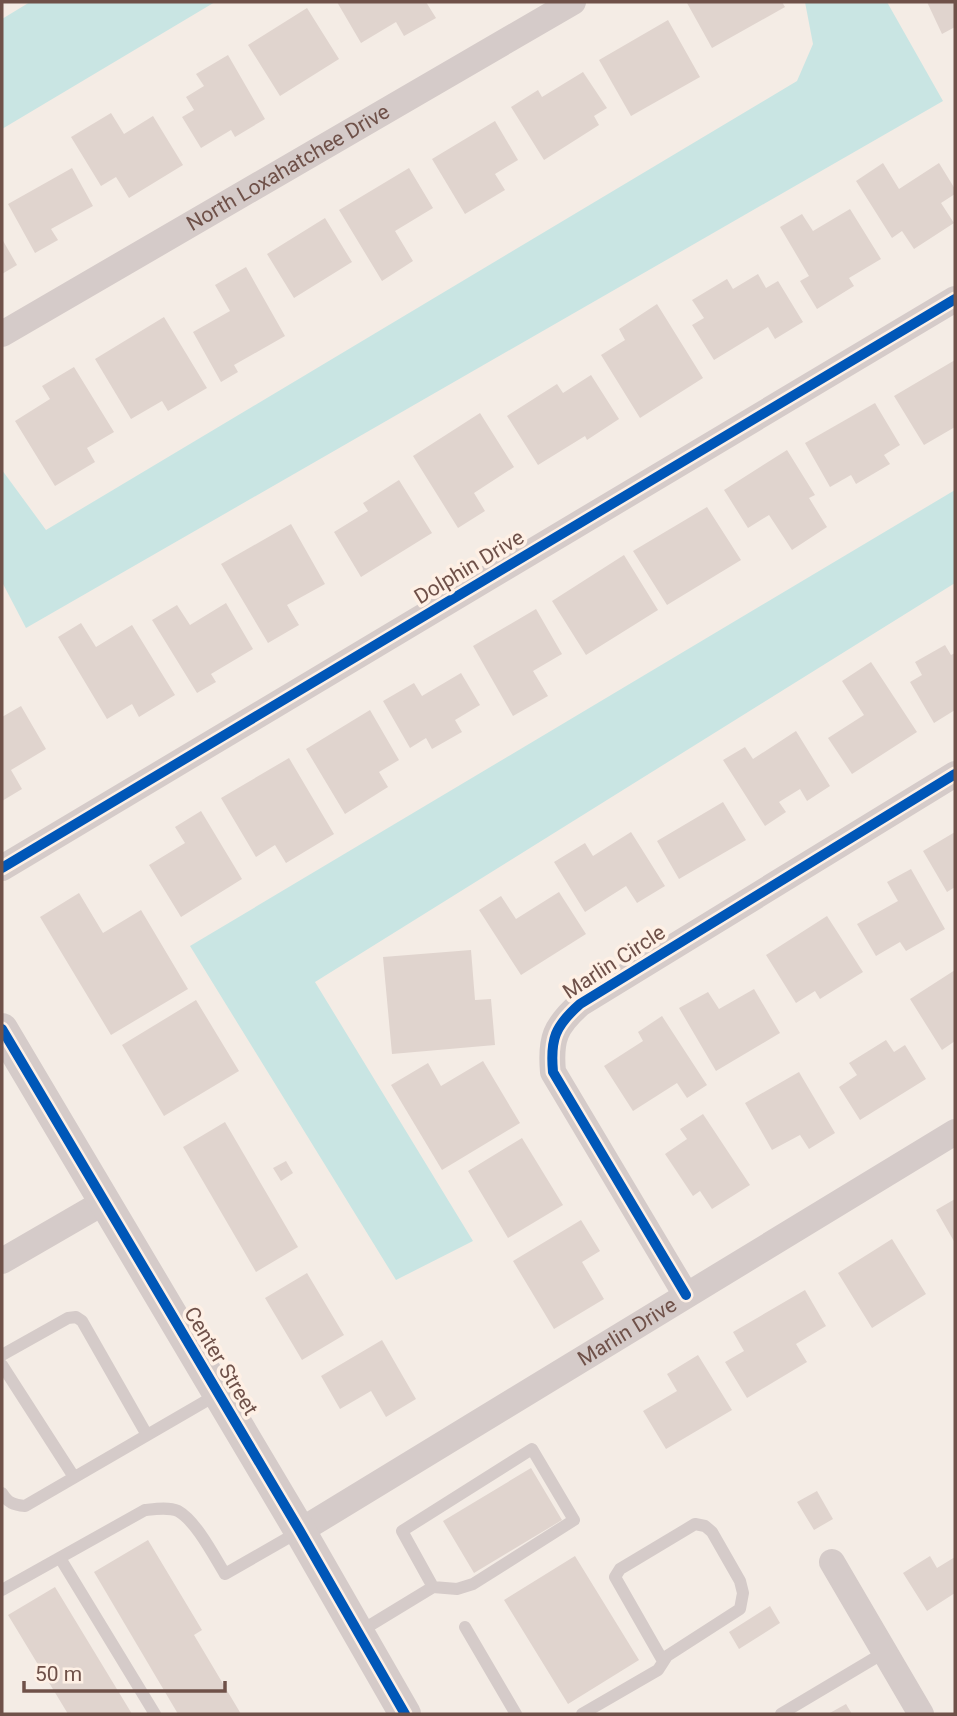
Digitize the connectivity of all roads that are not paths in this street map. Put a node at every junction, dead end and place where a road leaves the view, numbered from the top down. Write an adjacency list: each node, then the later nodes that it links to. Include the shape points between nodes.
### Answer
1 (573, 2): 3 (street, North Loxahatchee Drive)
2 (955, 299): 5 (street, Dolphin Drive)
3 (2, 334)
4 (955, 774): 10 (street, Marlin Circle, via 580,1004 555,1033 553,1072)
5 (2, 868)
6 (2, 1030): 8 (street, Center Street)
7 (955, 1132): 10 (street, Marlin Drive)
8 (104, 1202): 9 (street); 13 (street, Center Street)
9 (2, 1261)
10 (687, 1296): 17 (street, Marlin Drive)
11 (2, 1355): 14 (lane, via 76,1317)
12 (2, 1365): 15 (lane)
13 (218, 1394): 14 (lane); 17 (street, Center Street)
14 (148, 1435): 15 (lane)
15 (74, 1478): 16 (lane, via 25,1506 6,1501)
16 (2, 1493)
17 (300, 1531): 18 (lane, via 225,1574 194,1526 177,1510 158,1508 145,1510); 23 (street, Center Street)
18 (60, 1558): 21 (lane); 26 (lane)
19 (832, 1562): 24 (street)
20 (433, 1587): 20 (lane, via 402,1531 532,1450 574,1520 473,1584 457,1589); 23 (lane)
21 (2, 1590)
22 (465, 1627): 28 (lane)
23 (359, 1632): 27 (street, Center Street)
24 (885, 1652): 30 (lane); 31 (street)
25 (663, 1661): 25 (lane, via 740,1609 740,1581 705,1526 695,1524 620,1569 615,1577); 29 (lane, via 658,1670)
26 (155, 1714)
27 (405, 1714)
28 (516, 1714)
29 (582, 1714)
30 (781, 1714)
31 (921, 1714)

